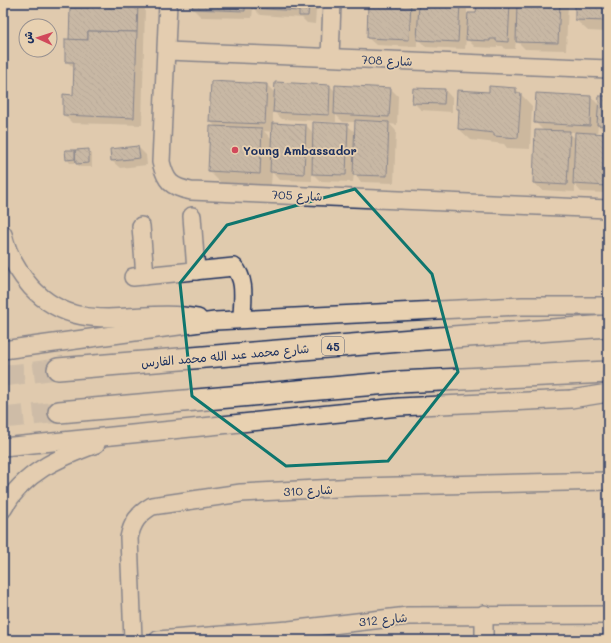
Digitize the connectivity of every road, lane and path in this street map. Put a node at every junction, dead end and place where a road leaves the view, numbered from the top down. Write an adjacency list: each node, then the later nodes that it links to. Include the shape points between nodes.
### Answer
1 (168, 3): 3 (street, شارع 705)
2 (332, 3): 4 (street)
3 (167, 51): 4 (street, شارع 708); 6 (street, شارع 705, via 160,162 170,184 180,189)
4 (330, 57): 5 (street, شارع 708)
5 (608, 69)
6 (608, 209)
7 (192, 216): 10 (street)
8 (141, 226): 10 (street, via 139,276)
9 (3, 234): 15 (street, via 10,255 26,282 48,303 72,314 98,318 167,314)
10 (196, 271): 14 (street, via 234,267 239,271 242,283)
11 (608, 293): 12 (street)
12 (568, 305): 13 (street); 14 (street)
13 (608, 306)
14 (242, 320): 15 (street)
15 (215, 321): 17 (street)
16 (608, 326): 18 (main road, شارع محمد عبد الله محمد الفارس / 45)
17 (3, 350)
18 (58, 369)
19 (608, 372): 21 (main road, via 399,382)
20 (608, 393): 22 (street, via 571,398 399,407)
21 (59, 412)
22 (117, 436): 23 (street); 25 (street, via 41,468 20,485)
23 (3, 447)
24 (608, 482): 29 (street, شارع 310, via 357,487 248,493 152,506 144,510 134,522 129,538)
25 (3, 509)
26 (484, 614): 27 (street, شارع 312); 28 (street, شارع 312, via 408,616); 31 (street)
27 (608, 615)
28 (290, 635): 30 (street, شارع 312)
29 (132, 640)
30 (158, 640)
31 (484, 640)

